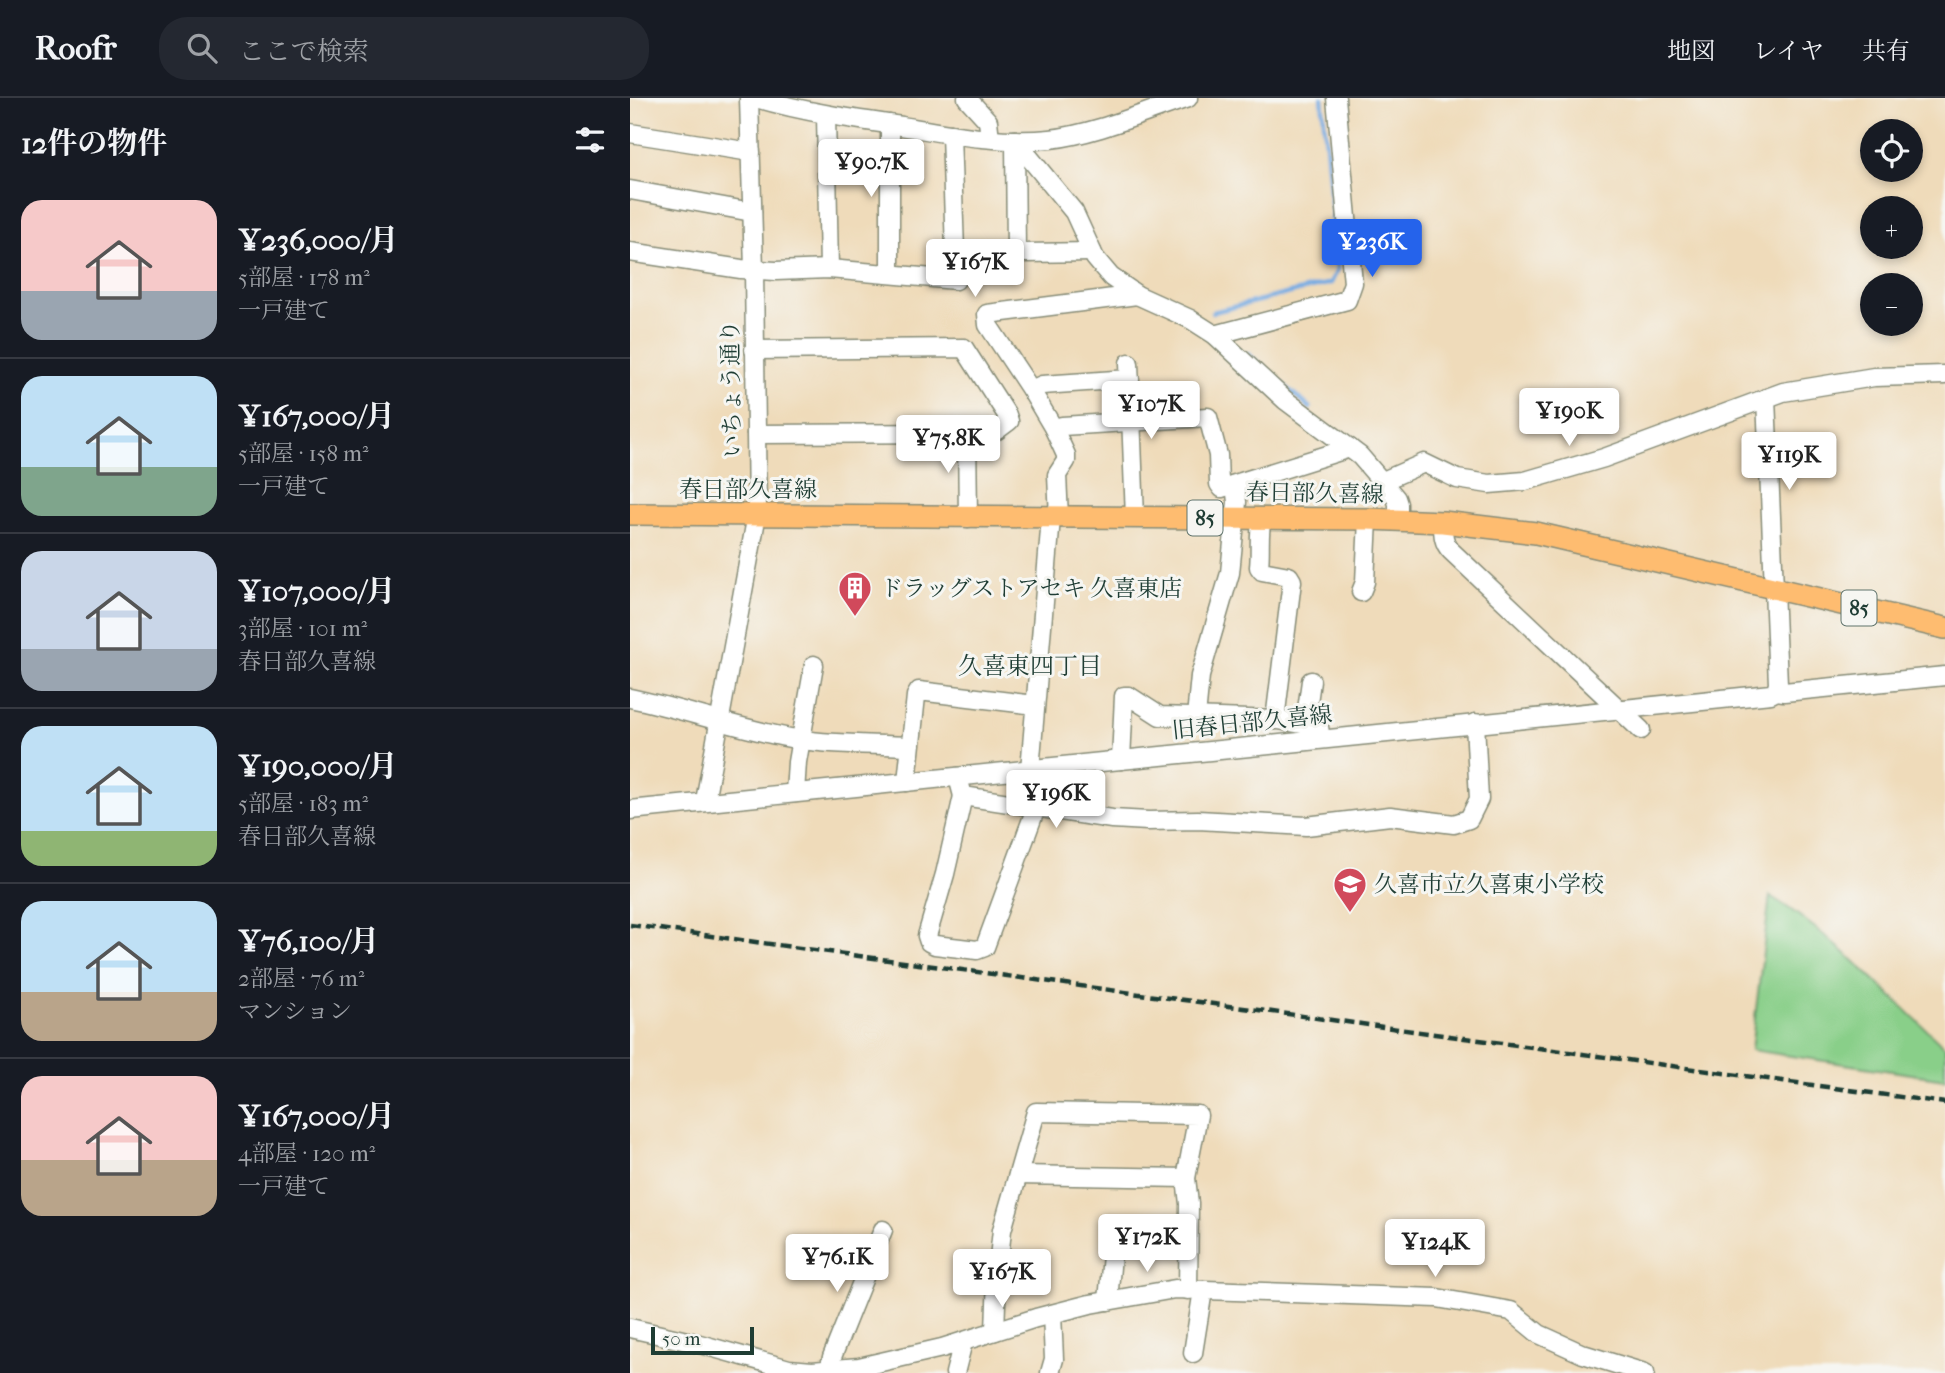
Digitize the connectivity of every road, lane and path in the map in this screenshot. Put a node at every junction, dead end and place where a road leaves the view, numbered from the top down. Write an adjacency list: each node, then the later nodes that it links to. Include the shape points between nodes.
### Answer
1 (750, 98): 13 (street, いちょう通り)
2 (755, 98): 6 (street)
3 (967, 98): 11 (street, via 988,121)
4 (1188, 98): 12 (street, via 1069,136)
5 (1336, 98): 24 (street, via 1353,283 1347,300)
6 (802, 104): 7 (street)
7 (827, 115): 8 (street); 20 (street)
8 (890, 124): 10 (street); 22 (street)
9 (630, 133): 13 (street)
10 (951, 134): 11 (street); 19 (street)
11 (990, 138): 12 (street)
12 (1015, 140): 17 (street, via 1074,212); 18 (street)
13 (751, 152): 15 (street, いちょう通り)
14 (630, 190): 15 (street)
15 (752, 212): 21 (street, いちょう通り)
16 (630, 252): 21 (street)
17 (1092, 252): 18 (street); 23 (street, via 1111,277)
18 (1016, 253): 19 (street)
19 (956, 254): 22 (street, via 956,280)
20 (829, 269): 21 (street); 22 (street)
21 (754, 270): 25 (street, いちょう通り)
22 (890, 273)
23 (1137, 295): 24 (street); 27 (street, via 987,314 988,325)
24 (1215, 335): 33 (street, via 1294,407)
25 (754, 350): 31 (street, via 964,348 1009,422 997,430); 32 (street, いちょう通り)
26 (1945, 375): 28 (street, via 1874,377)
27 (1031, 390): 29 (street, via 1129,371); 30 (street)
28 (1766, 398): 34 (street, via 1525,481 1489,484 1457,479 1424,463); 46 (street)
29 (1133, 423): 30 (street); 35 (street, via 1208,417 1219,484 1223,488); 40 (street)
30 (1054, 429): 39 (street, via 1066,455 1057,475)
31 (967, 433): 32 (street); 38 (street)
32 (755, 434): 37 (street, いちょう通り)
33 (1350, 448): 34 (street); 35 (street)
34 (1383, 481): 44 (street, via 1398,504)
35 (1235, 485): 41 (street)
36 (630, 514): 37 (main road, 春日部久喜線 / 85)
37 (757, 514): 38 (main road, 春日部久喜線 / 85); 57 (street, いちょう通り)
38 (968, 517): 39 (main road, 春日部久喜線 / 85)
39 (1055, 518): 40 (main road, 春日部久喜線 / 85); 54 (street)
40 (1135, 518): 41 (main road, 春日部久喜線 / 85)
41 (1236, 518): 42 (main road, 春日部久喜線 / 85); 56 (street, via 1230,573 1200,676)
42 (1262, 518): 43 (main road, 春日部久喜線 / 85); 58 (street, via 1259,567 1292,581)
43 (1367, 519): 44 (main road, 春日部久喜線 / 85); 47 (street)
44 (1398, 520): 45 (main road, 春日部久喜線 / 85)
45 (1443, 523): 46 (main road, 春日部久喜線 / 85, via 1536,533); 55 (street, via 1446,546)
46 (1774, 587): 48 (main road, 春日部久喜線 / 85); 52 (street)
47 (1361, 592)
48 (1945, 628)
49 (814, 665): 62 (street)
50 (1945, 676): 52 (street, 旧春日部久喜線)
51 (1311, 681): 60 (street)
52 (1776, 691): 55 (street, 旧春日部久喜線)
53 (630, 698): 57 (street)
54 (1035, 705): 64 (street, via 919,691); 66 (street)
55 (1619, 709): 59 (street, 旧春日部久喜線); 61 (street)
56 (1196, 717): 58 (street); 65 (street, via 1160,716 1135,698 1124,696)
57 (720, 720): 62 (street); 71 (street, いちょう通り)
58 (1275, 720): 60 (street)
59 (1475, 723): 63 (street, 旧春日部久喜線); 72 (street, via 1479,799 1474,813 1462,823 1390,816 1306,826 1112,819)
60 (1305, 724): 63 (street, via 1319,727)
61 (1641, 730)
62 (800, 739): 64 (street); 69 (street)
63 (1321, 739): 65 (street, 旧春日部久喜線)
64 (910, 746): 68 (street)
65 (1121, 760): 66 (street, 旧春日部久喜線)
66 (1030, 770): 67 (street, 旧春日部久喜線)
67 (958, 777): 68 (street, 旧春日部久喜線); 70 (street)
68 (907, 782): 69 (street, 旧春日部久喜線)
69 (795, 793): 71 (street, 旧春日部久喜線)
70 (962, 796): 72 (street); 72 (street, via 927,936 935,945 985,947)
71 (705, 801): 73 (street, 旧春日部久喜線)
72 (1036, 808)
73 (630, 810)
74 (1017, 1175): 75 (street); 75 (street, via 1037,1112 1193,1114 1198,1115); 82 (street, via 1002,1230)
75 (1186, 1178): 78 (street)
76 (883, 1230): 85 (street)
77 (1113, 1244): 79 (street)
78 (1196, 1290): 79 (street, via 1175,1289); 84 (street); 89 (street, via 1437,1298 1511,1311 1539,1334 1583,1354)
79 (1108, 1301): 80 (street)
80 (1052, 1314): 82 (street); 88 (street, via 1054,1359)
81 (630, 1328): 86 (street)
82 (995, 1331): 83 (street)
83 (963, 1342): 85 (street); 87 (street)
84 (1193, 1353)
85 (829, 1370): 86 (street)
86 (788, 1371)
87 (956, 1373)
88 (1050, 1373)
89 (1645, 1373)

